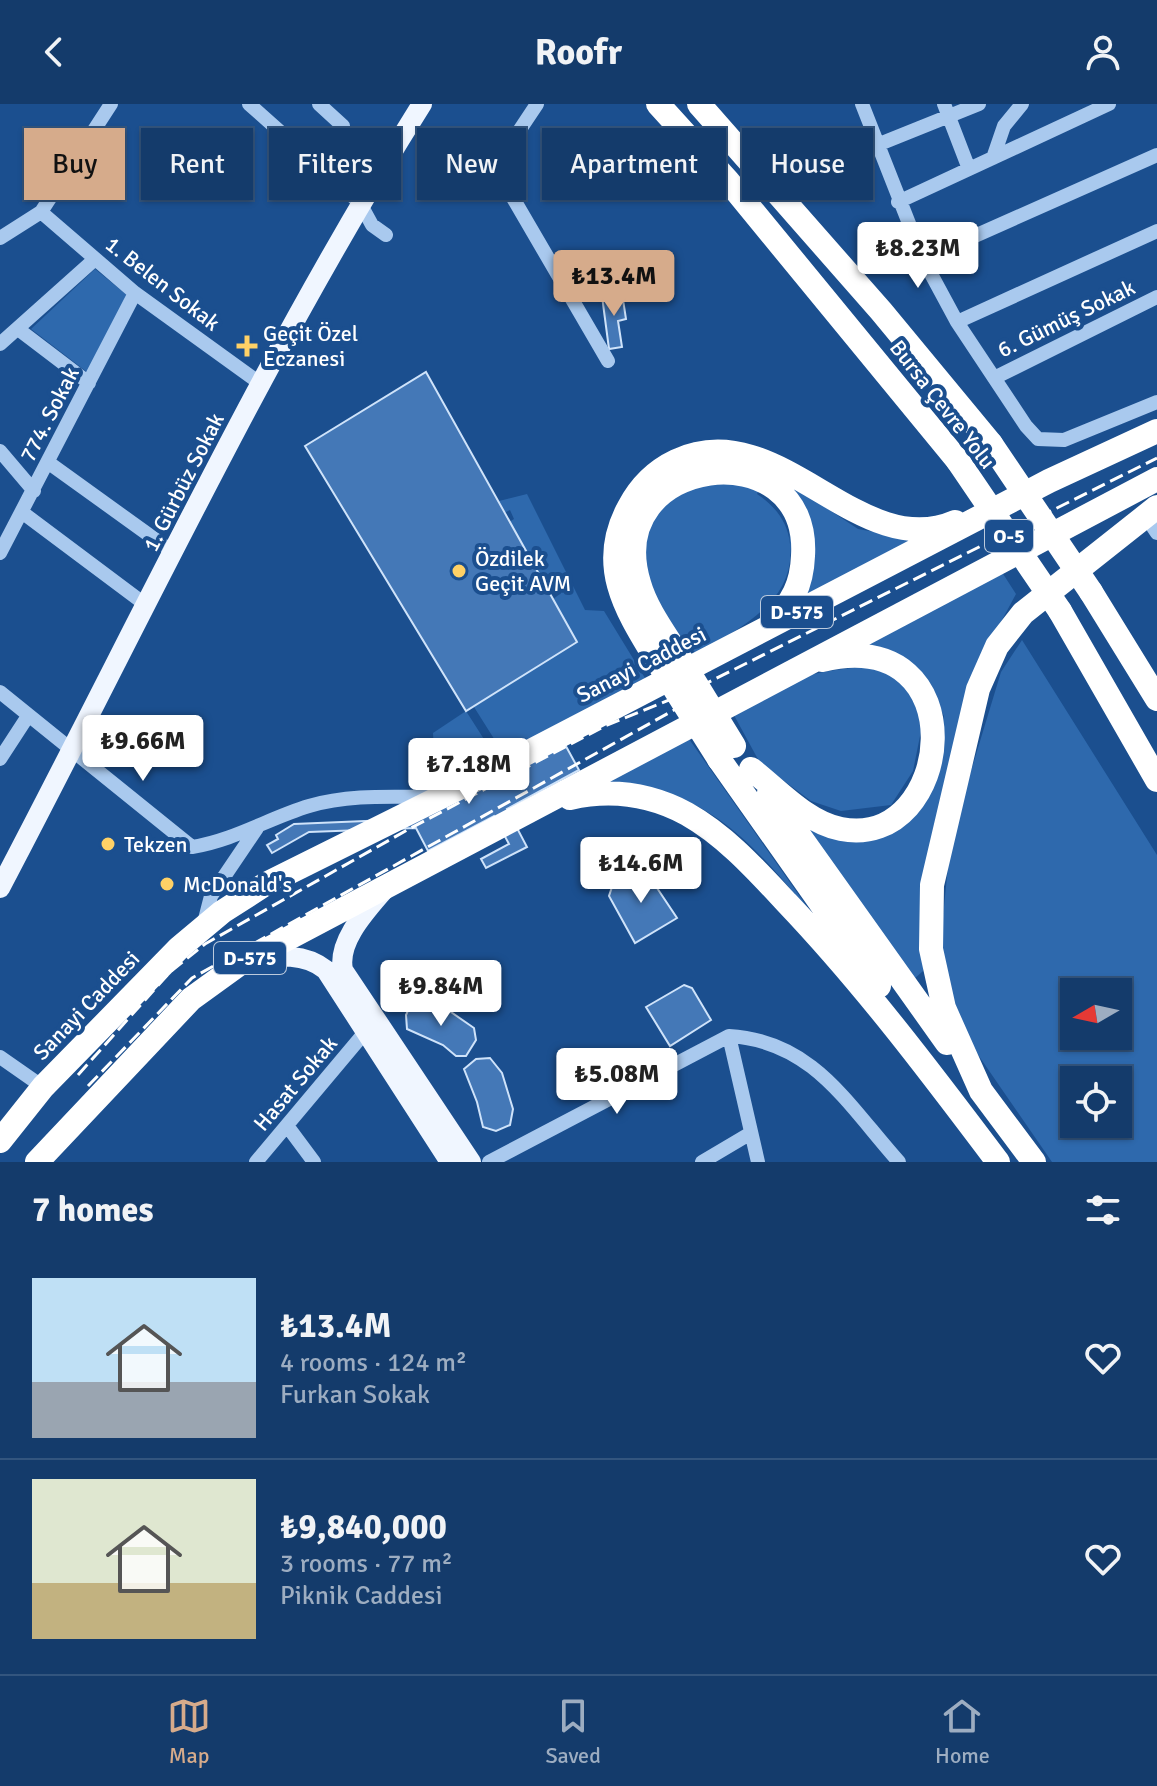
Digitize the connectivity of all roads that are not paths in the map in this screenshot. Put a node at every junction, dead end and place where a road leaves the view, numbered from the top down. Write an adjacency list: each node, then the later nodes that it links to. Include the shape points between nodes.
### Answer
1 (111, 104): 22 (street)
2 (249, 104): 13 (street)
3 (319, 104): 14 (street)
4 (422, 104): 21 (main road, 1. Gürbüz Sokak)
5 (537, 104): 33 (street, via 495,167)
6 (658, 104): 50 (highway, Bursa Çevre Yolu / O-5, bridge, via 728,181 958,461)
7 (699, 104): 48 (highway, Bursa Çevre Yolu / O-5, bridge, via 991,444)
8 (862, 104): 15 (street)
9 (979, 104): 12 (street)
10 (1022, 104): 17 (street, via 1004,126)
11 (1109, 104): 17 (street)
12 (947, 110): 15 (street); 18 (street)
13 (276, 128)
14 (341, 128)
15 (877, 145): 20 (street)
16 (1157, 155): 27 (street)
17 (993, 158): 18 (street)
18 (969, 169): 20 (street)
19 (357, 200): 21 (street)
20 (898, 202): 27 (street)
21 (360, 203): 25 (street, via 372,225); 36 (main road, 1. Gürbüz Sokak)
22 (41, 212): 24 (street); 26 (street, 1. Belen Sokak)
23 (1157, 231): 30 (street)
24 (3, 232)
25 (386, 235)
26 (95, 259): 28 (street, 1. Belen Sokak); 31 (street)
27 (923, 259): 30 (street)
28 (135, 293): 35 (street, 774. Sokak); 36 (street, 1. Belen Sokak)
29 (1157, 297): 34 (street, 6. Gümüş Sokak)
30 (957, 322): 34 (street)
31 (18, 329): 32 (street); 35 (street)
32 (0, 344)
33 (608, 361)
34 (994, 378): 37 (street, via 1038,439 1064,440)
35 (89, 383): 40 (street, 774. Sokak)
36 (261, 384): 47 (main road, 1. Gürbüz Sokak)
37 (1157, 402)
38 (1157, 431): 42 (highway, Sanayi Caddesi / D-575)
39 (0, 451): 43 (street)
40 (49, 463): 43 (street, 774. Sokak); 47 (street)
41 (1157, 479): 53 (highway, D-575)
42 (1049, 481): 51 (highway, Sanayi Caddesi / D-575); 52 (highway, via 942,528 902,527 853,510 762,459 696,452 671,463 637,492 619,525 615,564 618,590)
43 (34, 491): 44 (street, 774. Sokak)
44 (23, 513): 46 (street, 774. Sokak); 49 (street)
45 (1156, 522): 75 (highway, via 1023,613 997,646 978,689 932,885 930,921 944,1008)
46 (0, 553)
47 (174, 553): 49 (main road, 1. Gürbüz Sokak)
48 (1091, 592): 54 (highway); 56 (highway, Bursa Çevre Yolu / O-5)
49 (146, 605): 58 (main road, 1. Gürbüz Sokak)
50 (1060, 611): 61 (highway, Bursa Çevre Yolu / O-5); 63 (highway)
51 (737, 643): 52 (highway, via 786,610 802,578 804,547 796,516 776,488 747,474 716,471 685,477 658,497 644,517 635,560); 64 (highway, Sanayi Caddesi / D-575)
52 (668, 659): 59 (highway, bridge)
53 (801, 665): 62 (highway, via 843,655 866,656 904,670 917,682 934,718 927,776 902,813 873,827 840,829 807,814); 65 (highway, D-575)
54 (1157, 677)
55 (1, 695): 57 (street)
56 (1157, 699)
57 (28, 716): 58 (street); 60 (street)
58 (70, 749): 66 (street, via 192,847); 67 (main road, 1. Gürbüz Sokak)
59 (726, 752): 62 (highway); 79 (highway)
60 (0, 759)
61 (1157, 759)
62 (751, 769): 75 (highway)
63 (1157, 780)
64 (438, 797): 66 (street, via 332,800); 69 (highway, Sanayi Caddesi / D-575, via 289,871)
65 (511, 819): 68 (highway, D-575); 79 (highway, via 596,792 630,794 687,815 742,855 823,940)
66 (257, 827): 69 (street, via 211,896)
67 (0, 888)
68 (385, 890): 70 (highway, D-575); 84 (main road, via 361,916 341,960 343,970)
69 (203, 927): 74 (highway, Sanayi Caddesi / D-575)
70 (238, 965): 71 (main road, via 275,956 317,963); 80 (highway, D-575, via 191,999)
71 (366, 1031): 76 (street, Hasat Sokak); 83 (main road)
72 (729, 1036): 77 (street); 85 (street); 88 (street, via 768,1041 801,1057)
73 (0, 1057): 74 (street)
74 (43, 1087): 78 (highway, Sanayi Caddesi / D-575)
75 (981, 1091): 90 (highway)
76 (288, 1127): 81 (street, Hasat Sokak); 82 (street)
77 (751, 1133): 86 (street); 87 (street)
78 (0, 1141)
79 (982, 1144): 89 (highway)
80 (37, 1162)
81 (256, 1162)
82 (314, 1162)
83 (450, 1162)
84 (471, 1162)
85 (489, 1162)
86 (702, 1162)
87 (758, 1162)
88 (899, 1162)
89 (998, 1162)
90 (1034, 1162)

